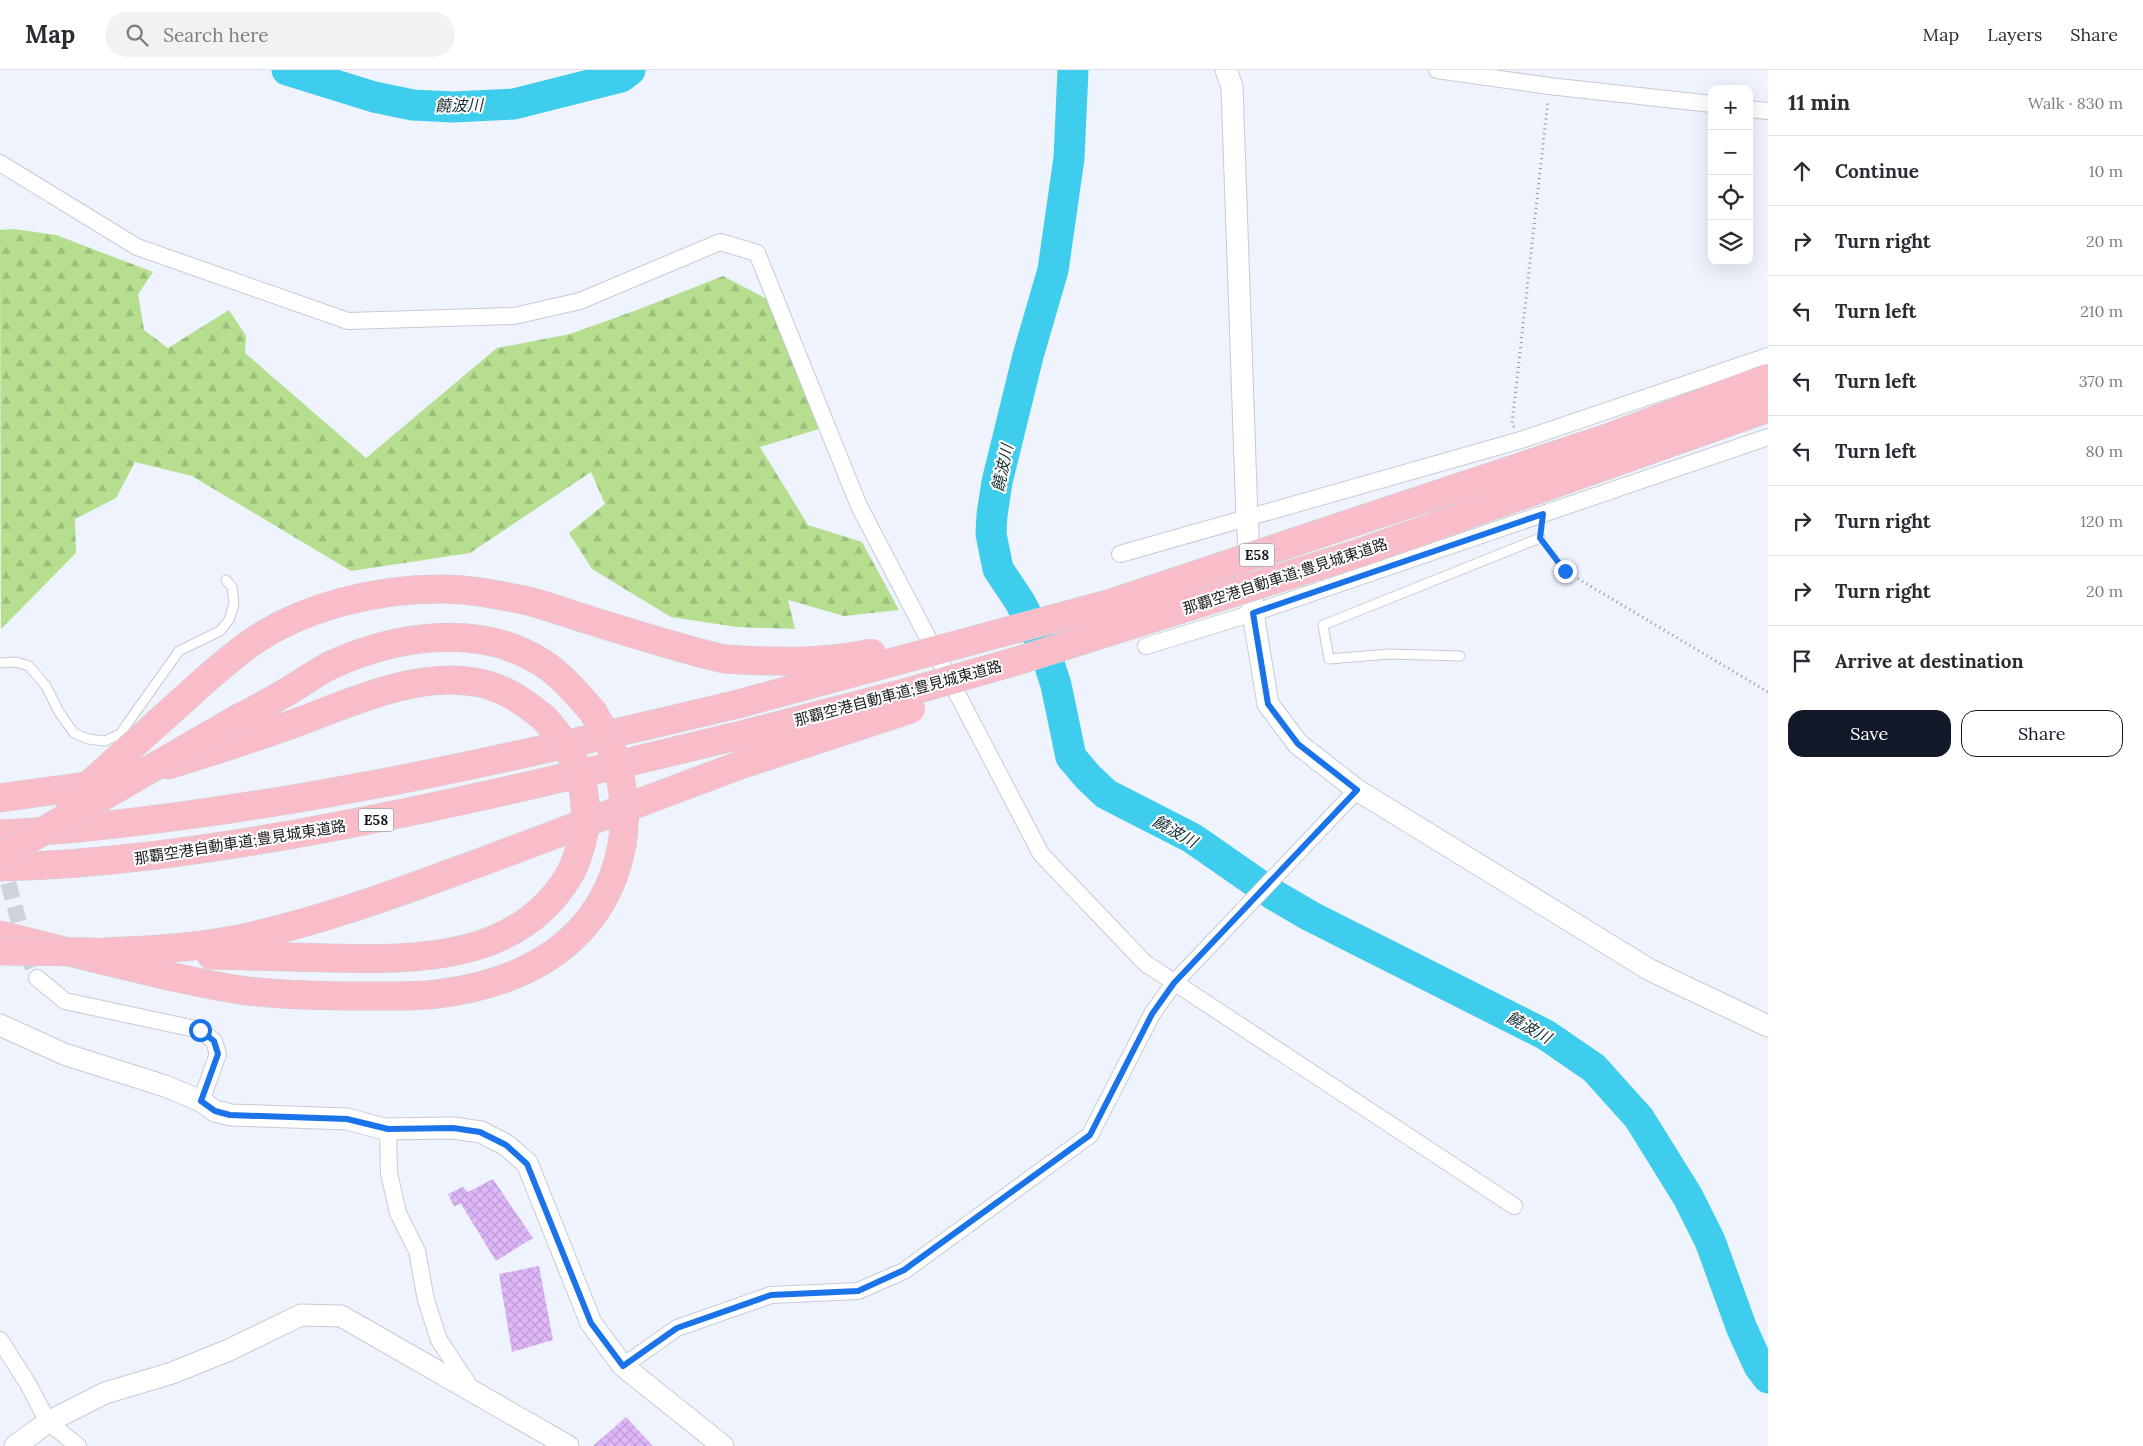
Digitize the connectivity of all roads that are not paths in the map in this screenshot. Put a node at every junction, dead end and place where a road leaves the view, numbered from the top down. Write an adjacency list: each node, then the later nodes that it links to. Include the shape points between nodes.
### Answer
1 (1226, 70): 13 (street, via 1232,87)
2 (1436, 70): 3 (street)
3 (1708, 104)
4 (1753, 109): 5 (street)
5 (1768, 111)
6 (0, 164): 31 (street, via 137,247 348,321 514,316 580,301 720,242 757,253 859,506 1041,854 1145,963)
7 (1768, 356): 11 (street)
8 (1768, 378): 14 (highway, 那覇空港自動車道;豊見城東道路 / E58, bridge, via 1607,438)
9 (1768, 408): 18 (highway, 那覇空港自動車道;豊見城東道路 / E58, bridge, via 1362,552)
10 (1768, 437): 12 (street)
11 (1520, 440): 12 (street); 13 (street)
12 (1543, 514): 19 (street)
13 (1247, 518): 16 (street); 19 (street)
14 (1355, 523): 25 (highway, 那覇空港自動車道;豊見城東道路 / E58, bridge, via 1108,604 738,704 534,752 374,785); 25 (highway, bridge, via 1230,552 902,647 850,658 778,662 724,659 526,601 483,593 443,589 407,591 342,602 309,613 249,644 77,796)
15 (1540, 538): 21 (lane, via 1323,625 1329,659 1389,654)
16 (1120, 554)
17 (226, 580): 22 (lane, via 232,587 234,604 229,620 220,631 179,651 120,734 105,741 74,733 46,686 29,666 16,662)
18 (1220, 597): 26 (highway, 那覇空港自動車道;豊見城東道路 / E58, bridge, via 927,687 539,784 372,821 131,859); 29 (highway, bridge, via 970,690 743,764 398,893 284,929 166,949)
19 (1253, 613): 20 (street); 23 (street, via 1268,704 1298,744)
20 (1146, 646)
21 (1460, 656)
22 (0, 663)
23 (1357, 790): 31 (street); 33 (street, via 1650,970)
24 (0, 798): 29 (highway, bridge, via 113,782 243,742 417,682 474,681 504,691 544,718 572,753 584,797 585,819 579,856 562,888 549,904 511,932 481,944 420,958)
25 (6, 845): 27 (highway, bridge, via 328,667 405,641 470,638 497,643 530,656 567,682 593,712 611,745 622,777 625,816 622,845 615,874 595,914 558,952 506,979 472,988 400,996 246,991 124,966)
26 (0, 867)
27 (0, 935)
28 (0, 951): 29 (highway, bridge)
29 (95, 952)
30 (37, 978): 34 (street, via 65,1000 200,1030 214,1041 218,1054)
31 (1174, 983): 36 (street); 38 (street, via 1152,1014 1090,1135 904,1270 858,1291 771,1295 677,1328)
32 (0, 1025): 34 (street, via 64,1054)
33 (1768, 1026)
34 (201, 1101): 35 (street, via 215,1111 230,1115 347,1119)
35 (388, 1129): 38 (street, via 453,1128 480,1132 506,1145 527,1164 591,1323); 39 (street, via 390,1173 398,1213 417,1251 438,1340)
36 (1514, 1206)
37 (0, 1342): 40 (street)
38 (623, 1366): 44 (street)
39 (475, 1394): 40 (street, via 341,1316 301,1315 172,1373 105,1393); 43 (street)
40 (48, 1422): 41 (street); 42 (street)
41 (15, 1446)
42 (78, 1446)
43 (568, 1446)
44 (723, 1446)

